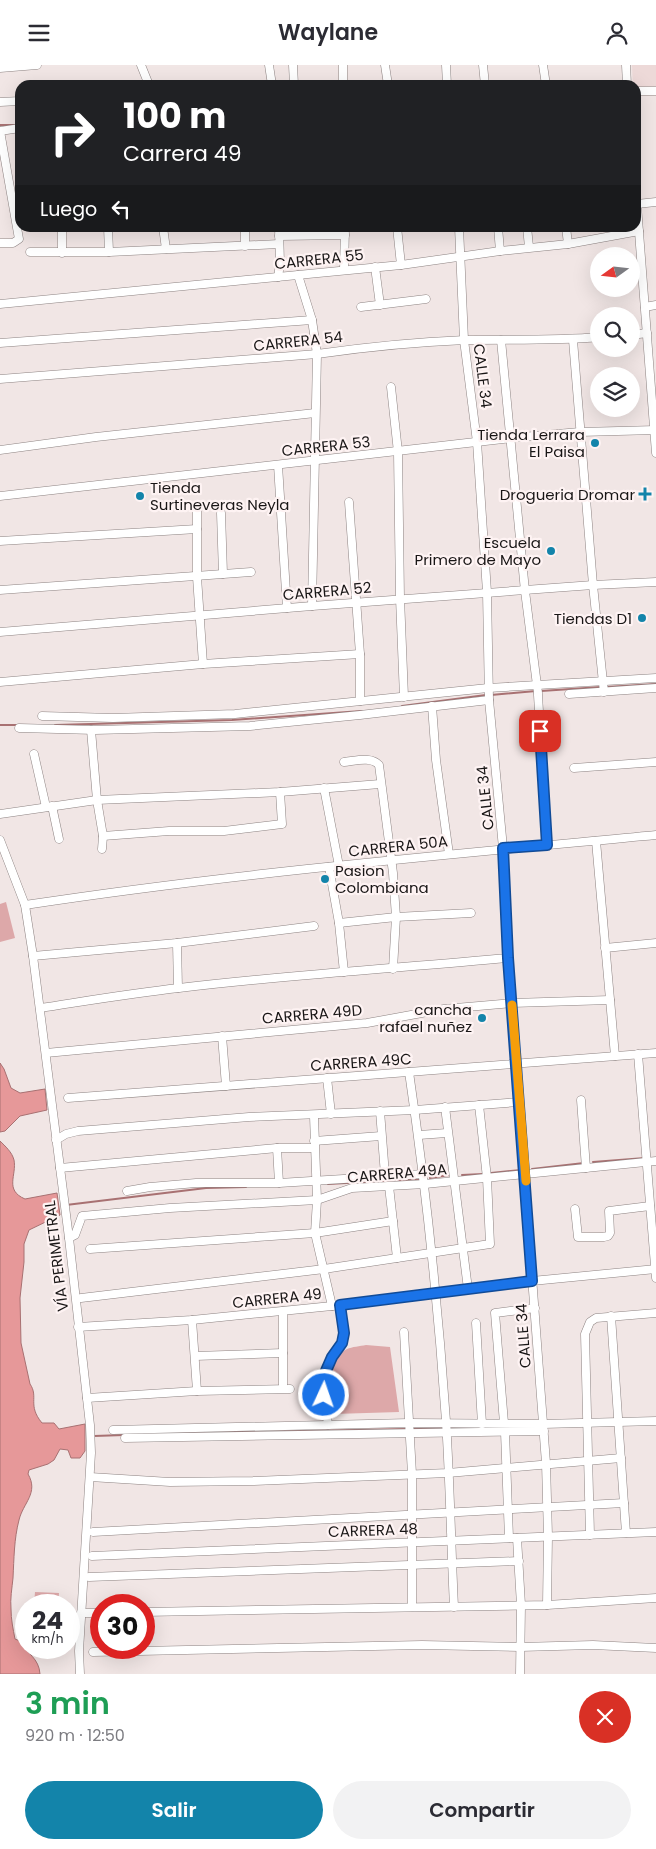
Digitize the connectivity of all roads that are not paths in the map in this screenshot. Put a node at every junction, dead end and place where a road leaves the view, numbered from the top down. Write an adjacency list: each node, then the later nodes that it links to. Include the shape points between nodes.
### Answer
1 (36, 65): 11 (street)
2 (141, 65): 12 (street)
3 (269, 65): 13 (street)
4 (293, 65): 14 (street)
5 (343, 65): 15 (street)
6 (385, 65): 16 (street)
7 (446, 65): 17 (street)
8 (484, 65): 18 (street)
9 (543, 65): 19 (street)
10 (626, 65): 20 (street)
11 (0, 68)
12 (147, 80)
13 (271, 80)
14 (294, 80)
15 (343, 80)
16 (387, 80)
17 (447, 80)
18 (485, 80)
19 (545, 80)
20 (627, 80)
21 (641, 91): 22 (street)
22 (656, 91)
23 (15, 101): 24 (street)
24 (0, 102)
25 (15, 129): 26 (street)
26 (0, 131): 27 (street)
27 (4, 176): 30 (street)
28 (656, 202): 29 (street)
29 (641, 204)
30 (15, 222)
31 (17, 232): 46 (street, via 19,239 13,243)
32 (62, 232): 54 (street)
33 (108, 232): 53 (street)
34 (164, 232): 50 (street)
35 (245, 232): 48 (street)
36 (305, 232): 45 (street)
37 (345, 232): 58 (street)
38 (398, 232): 56 (street)
39 (460, 232): 55 (street, CALLE 34)
40 (498, 232): 51 (street)
41 (528, 232): 49 (street)
42 (567, 232): 47 (street)
43 (633, 232): 47 (street, CARRERA 55)
44 (639, 232): 66 (street)
45 (279, 236): 48 (street); 60 (street)
46 (0, 243)
47 (568, 243): 49 (street, CARRERA 55)
48 (245, 246): 50 (street)
49 (529, 247): 51 (street, CARRERA 55)
50 (166, 249): 53 (street)
51 (500, 251): 55 (street, CARRERA 55)
52 (30, 252): 54 (street)
53 (110, 252): 54 (street)
54 (62, 253)
55 (462, 257): 56 (street, CARRERA 55); 71 (street, CALLE 34)
56 (401, 265): 57 (street, CARRERA 55)
57 (375, 267): 58 (street, CARRERA 55); 63 (street)
58 (344, 270): 59 (street, CARRERA 55)
59 (298, 275): 60 (street, CARRERA 55); 67 (street)
60 (278, 277): 62 (street, CARRERA 55)
61 (426, 299): 63 (street)
62 (0, 304)
63 (380, 305): 65 (street)
64 (656, 305): 66 (street)
65 (360, 307)
66 (645, 307): 68 (street)
67 (312, 320): 74 (street); 75 (street)
68 (647, 333): 69 (street); 79 (street)
69 (640, 334)
70 (590, 338): 73 (street, CARRERA 54)
71 (464, 340): 72 (street, CARRERA 54); 75 (street, CARRERA 54); 82 (street, CALLE 34)
72 (501, 340): 73 (street, CARRERA 54); 81 (street)
73 (573, 340): 80 (street)
74 (0, 343)
75 (317, 354): 76 (street, CARRERA 54); 78 (street)
76 (0, 379)
77 (391, 387): 84 (street)
78 (315, 413): 83 (street); 86 (street)
79 (655, 430): 80 (street, CARRERA 53); 85 (street)
80 (580, 432): 81 (street, CARRERA 53); 98 (street)
81 (511, 438): 82 (street, CARRERA 53); 100 (street)
82 (477, 442): 84 (street, CARRERA 53); 101 (street, CALLE 34)
83 (0, 450)
84 (398, 452): 86 (street, CARRERA 53); 102 (street)
85 (656, 453)
86 (314, 461): 87 (street, CARRERA 53); 104 (street)
87 (278, 465): 88 (street, CARRERA 53); 105 (street)
88 (0, 496)
89 (349, 502): 103 (street)
90 (197, 509): 92 (street)
91 (221, 513): 95 (street)
92 (197, 529): 93 (street); 96 (street)
93 (0, 541)
94 (251, 572): 95 (street)
95 (223, 574): 96 (street)
96 (196, 577): 99 (street); 106 (street)
97 (656, 582): 98 (street, CARRERA 52)
98 (593, 585): 100 (street, CARRERA 52); 112 (street)
99 (0, 590)
100 (525, 591): 101 (street, CARRERA 52); 114 (street)
101 (487, 592): 102 (street, CARRERA 52); 115 (street, CALLE 34)
102 (400, 598): 103 (street, CARRERA 52); 117 (street)
103 (355, 604): 104 (street, CARRERA 52); 108 (street)
104 (312, 606): 105 (street, CARRERA 52)
105 (287, 608): 106 (street, CARRERA 52)
106 (200, 616): 107 (street, CARRERA 52); 109 (street)
107 (0, 632)
108 (360, 654): 109 (street); 118 (street)
109 (203, 664): 111 (street)
110 (656, 679): 112 (street)
111 (0, 682)
112 (604, 686): 113 (street); 114 (street); 116 (street)
113 (656, 688)
114 (537, 690): 115 (street); 139 (street)
115 (489, 694): 117 (street); 119 (street); 140 (street, CALLE 34)
116 (569, 694)
117 (406, 697): 118 (street); 120 (street)
118 (360, 701): 121 (street, via 235,714 113,718)
119 (432, 706): 120 (street); 142 (street)
120 (409, 708): 123 (street, via 250,726)
121 (42, 716)
122 (19, 728): 123 (street)
123 (91, 731): 131 (street)
124 (34, 755): 132 (street)
125 (344, 762): 128 (street, via 376,761)
126 (656, 762): 127 (street)
127 (574, 768)
128 (380, 784): 129 (street); 143 (street)
129 (324, 788): 130 (street); 144 (street)
130 (280, 792): 131 (street); 135 (street, via 282,824 224,831)
131 (97, 800): 132 (street); 135 (street)
132 (49, 807): 133 (street); 136 (street)
133 (0, 814)
134 (656, 835): 138 (street, CARRERA 50A)
135 (103, 836): 141 (street)
136 (59, 839)
137 (0, 840): 146 (street, VÍA PERIMETRAL)
138 (596, 841): 139 (street, CARRERA 50A); 153 (street)
139 (547, 845): 140 (street, CARRERA 50A)
140 (503, 848): 142 (street, CARRERA 50A); 155 (street, CALLE 34)
141 (102, 849)
142 (449, 854): 143 (street, CARRERA 50A)
143 (392, 861): 144 (street, CARRERA 50A); 148 (street)
144 (339, 866): 145 (street, CARRERA 50A)
145 (329, 867): 146 (street, CARRERA 50A, via 177,883); 149 (street)
146 (25, 905): 154 (street, VÍA PERIMETRAL)
147 (470, 913): 148 (street)
148 (396, 917): 149 (street); 156 (street)
149 (339, 923): 157 (street)
150 (314, 927): 151 (street)
151 (177, 943): 154 (street); 158 (street)
152 (656, 943): 153 (street)
153 (605, 948): 159 (street)
154 (33, 955): 161 (street, VÍA PERIMETRAL)
155 (508, 958): 156 (street); 160 (street, CALLE 34)
156 (393, 969): 157 (street)
157 (344, 972): 158 (street)
158 (178, 988): 161 (street)
159 (610, 1000): 160 (street, CARRERA 49D); 166 (street)
160 (512, 1003): 162 (street, CARRERA 49D, via 444,1009 367,1023); 167 (street, CALLE 34)
161 (40, 1008): 163 (street, VÍA PERIMETRAL)
162 (222, 1036): 163 (street, CARRERA 49D); 170 (street)
163 (46, 1053): 183 (street, VÍA PERIMETRAL)
164 (656, 1053): 165 (street, CARRERA 49C)
165 (638, 1054): 166 (street, CARRERA 49C); 187 (street)
166 (614, 1056): 167 (street, CARRERA 49C)
167 (516, 1063): 168 (street, CARRERA 49C); 173 (street, CALLE 34)
168 (409, 1072): 169 (street, CARRERA 49C); 176 (street)
169 (327, 1078): 170 (street, CARRERA 49C); 178 (street)
170 (226, 1086): 171 (street, CARRERA 49C)
171 (68, 1098)
172 (581, 1100): 188 (street)
173 (519, 1102): 174 (street); 192 (street, CALLE 34)
174 (479, 1105): 175 (street); 193 (street)
175 (445, 1107): 176 (street); 180 (street)
176 (415, 1110): 177 (street); 181 (street)
177 (380, 1111): 178 (street); 182 (street)
178 (331, 1114): 179 (street)
179 (314, 1115): 183 (street, via 78,1131); 184 (street)
180 (447, 1133): 181 (street); 195 (street)
181 (419, 1135): 190 (street)
182 (382, 1136): 184 (street); 191 (street)
183 (56, 1140): 189 (street, VÍA PERIMETRAL)
184 (314, 1145): 185 (street); 194 (street)
185 (277, 1148): 189 (street); 196 (street)
186 (656, 1161): 187 (street, CARRERA 49A)
187 (647, 1162): 188 (street, CARRERA 49A); 201 (street)
188 (586, 1168): 192 (street, CARRERA 49A)
189 (60, 1169): 205 (street, VÍA PERIMETRAL)
190 (424, 1173): 191 (street); 197 (street)
191 (385, 1175): 194 (street)
192 (525, 1175): 193 (street, CARRERA 49A); 213 (street, CALLE 34)
193 (487, 1178): 195 (street, CARRERA 49A); 206 (street, via 490,1244)
194 (316, 1180): 196 (street); 200 (street)
195 (455, 1181): 197 (street, CARRERA 49A); 206 (street)
196 (279, 1183): 199 (street, via 196,1183)
197 (425, 1184): 198 (street, CARRERA 49A); 208 (street)
198 (389, 1186): 200 (street, CARRERA 49A, via 352,1188); 203 (street)
199 (128, 1191)
200 (317, 1200): 204 (street); 205 (street, CARRERA 49A, via 82,1216 75,1235)
201 (650, 1206): 202 (street, via 609,1211 608,1236 596,1238 578,1237); 211 (street)
202 (574, 1209)
203 (393, 1221): 204 (street); 209 (street)
204 (315, 1233): 207 (street); 210 (street)
205 (69, 1238): 224 (street, VÍA PERIMETRAL)
206 (462, 1248): 208 (street); 214 (street)
207 (90, 1249)
208 (431, 1253): 209 (street); 215 (street)
209 (397, 1258): 210 (street)
210 (324, 1269): 216 (street); 217 (street)
211 (656, 1269): 212 (street); 213 (street, CARRERA 49)
212 (656, 1278)
213 (532, 1281): 214 (street, CARRERA 49); 218 (street, CALLE 34)
214 (468, 1289): 215 (street, CARRERA 49)
215 (436, 1293): 217 (street, CARRERA 49); 238 (street)
216 (82, 1298)
217 (336, 1306): 219 (street, CARRERA 49); 235 (street, via 344,1333 322,1380)
218 (535, 1308): 233 (street, via 495,1313); 236 (street, CALLE 34)
219 (283, 1311): 222 (street, CARRERA 49); 226 (street)
220 (656, 1313): 221 (street)
221 (611, 1317): 231 (street, via 596,1318 590,1322 584,1335); 232 (street)
222 (192, 1320): 224 (street, CARRERA 49); 227 (street)
223 (476, 1323): 234 (street)
224 (78, 1327): 229 (street, VÍA PERIMETRAL)
225 (404, 1332): 237 (street)
226 (283, 1353): 227 (street); 228 (street, via 287,1388)
227 (194, 1356): 228 (street)
228 (197, 1391): 229 (street)
229 (86, 1398): 248 (street, VÍA PERIMETRAL, via 90,1425)
230 (656, 1421): 232 (street)
231 (587, 1422): 232 (street); 236 (street); 243 (street)
232 (618, 1422): 242 (street)
233 (504, 1423): 234 (street); 236 (street)
234 (482, 1424): 238 (street)
235 (328, 1425): 237 (street); 239 (street)
236 (544, 1427): 240 (street); 244 (street, CALLE 34)
237 (409, 1429): 238 (street); 241 (street); 247 (street)
238 (446, 1429): 240 (street); 246 (street)
239 (113, 1430)
240 (504, 1432): 245 (street)
241 (124, 1438)
242 (621, 1457): 243 (street); 249 (street)
243 (587, 1460): 244 (street); 250 (street)
244 (546, 1463): 245 (street); 251 (street, CALLE 34)
245 (506, 1467): 246 (street); 252 (street)
246 (448, 1473): 247 (street); 253 (street)
247 (412, 1475): 248 (street, via 253,1481); 254 (street)
248 (90, 1477): 274 (street, VÍA PERIMETRAL)
249 (624, 1503): 250 (street); 257 (street)
250 (589, 1505): 251 (street); 258 (street)
251 (547, 1507): 252 (street); 259 (street, CALLE 34)
252 (508, 1510): 253 (street); 260 (street)
253 (450, 1513): 254 (street); 261 (street)
254 (413, 1515): 255 (street); 262 (street)
255 (93, 1532)
256 (656, 1532): 257 (street, CARRERA 48)
257 (626, 1533): 258 (street, CARRERA 48)
258 (590, 1535): 259 (street, CARRERA 48)
259 (548, 1537): 260 (street, CARRERA 48); 270 (street, CALLE 34)
260 (513, 1538): 261 (street, CARRERA 48); 264 (street)
261 (451, 1541): 262 (street, CARRERA 48); 265 (street)
262 (413, 1542): 263 (street, CARRERA 48); 266 (street)
263 (92, 1556)
264 (518, 1561): 265 (street); 269 (street)
265 (452, 1564): 266 (street); 272 (street)
266 (413, 1565): 267 (street); 271 (street)
267 (89, 1577)
268 (656, 1598): 270 (street)
269 (521, 1605): 270 (street); 272 (street); 276 (street)
270 (547, 1605)
271 (412, 1607): 272 (street); 273 (street)
272 (454, 1607)
273 (155, 1612)
274 (81, 1613): 275 (street); 279 (street, VÍA PERIMETRAL)
275 (90, 1613)
276 (520, 1647): 277 (street, via 593,1645); 278 (street, via 422,1645); 280 (street)
277 (656, 1648)
278 (155, 1650)
279 (80, 1674)
280 (520, 1674)

